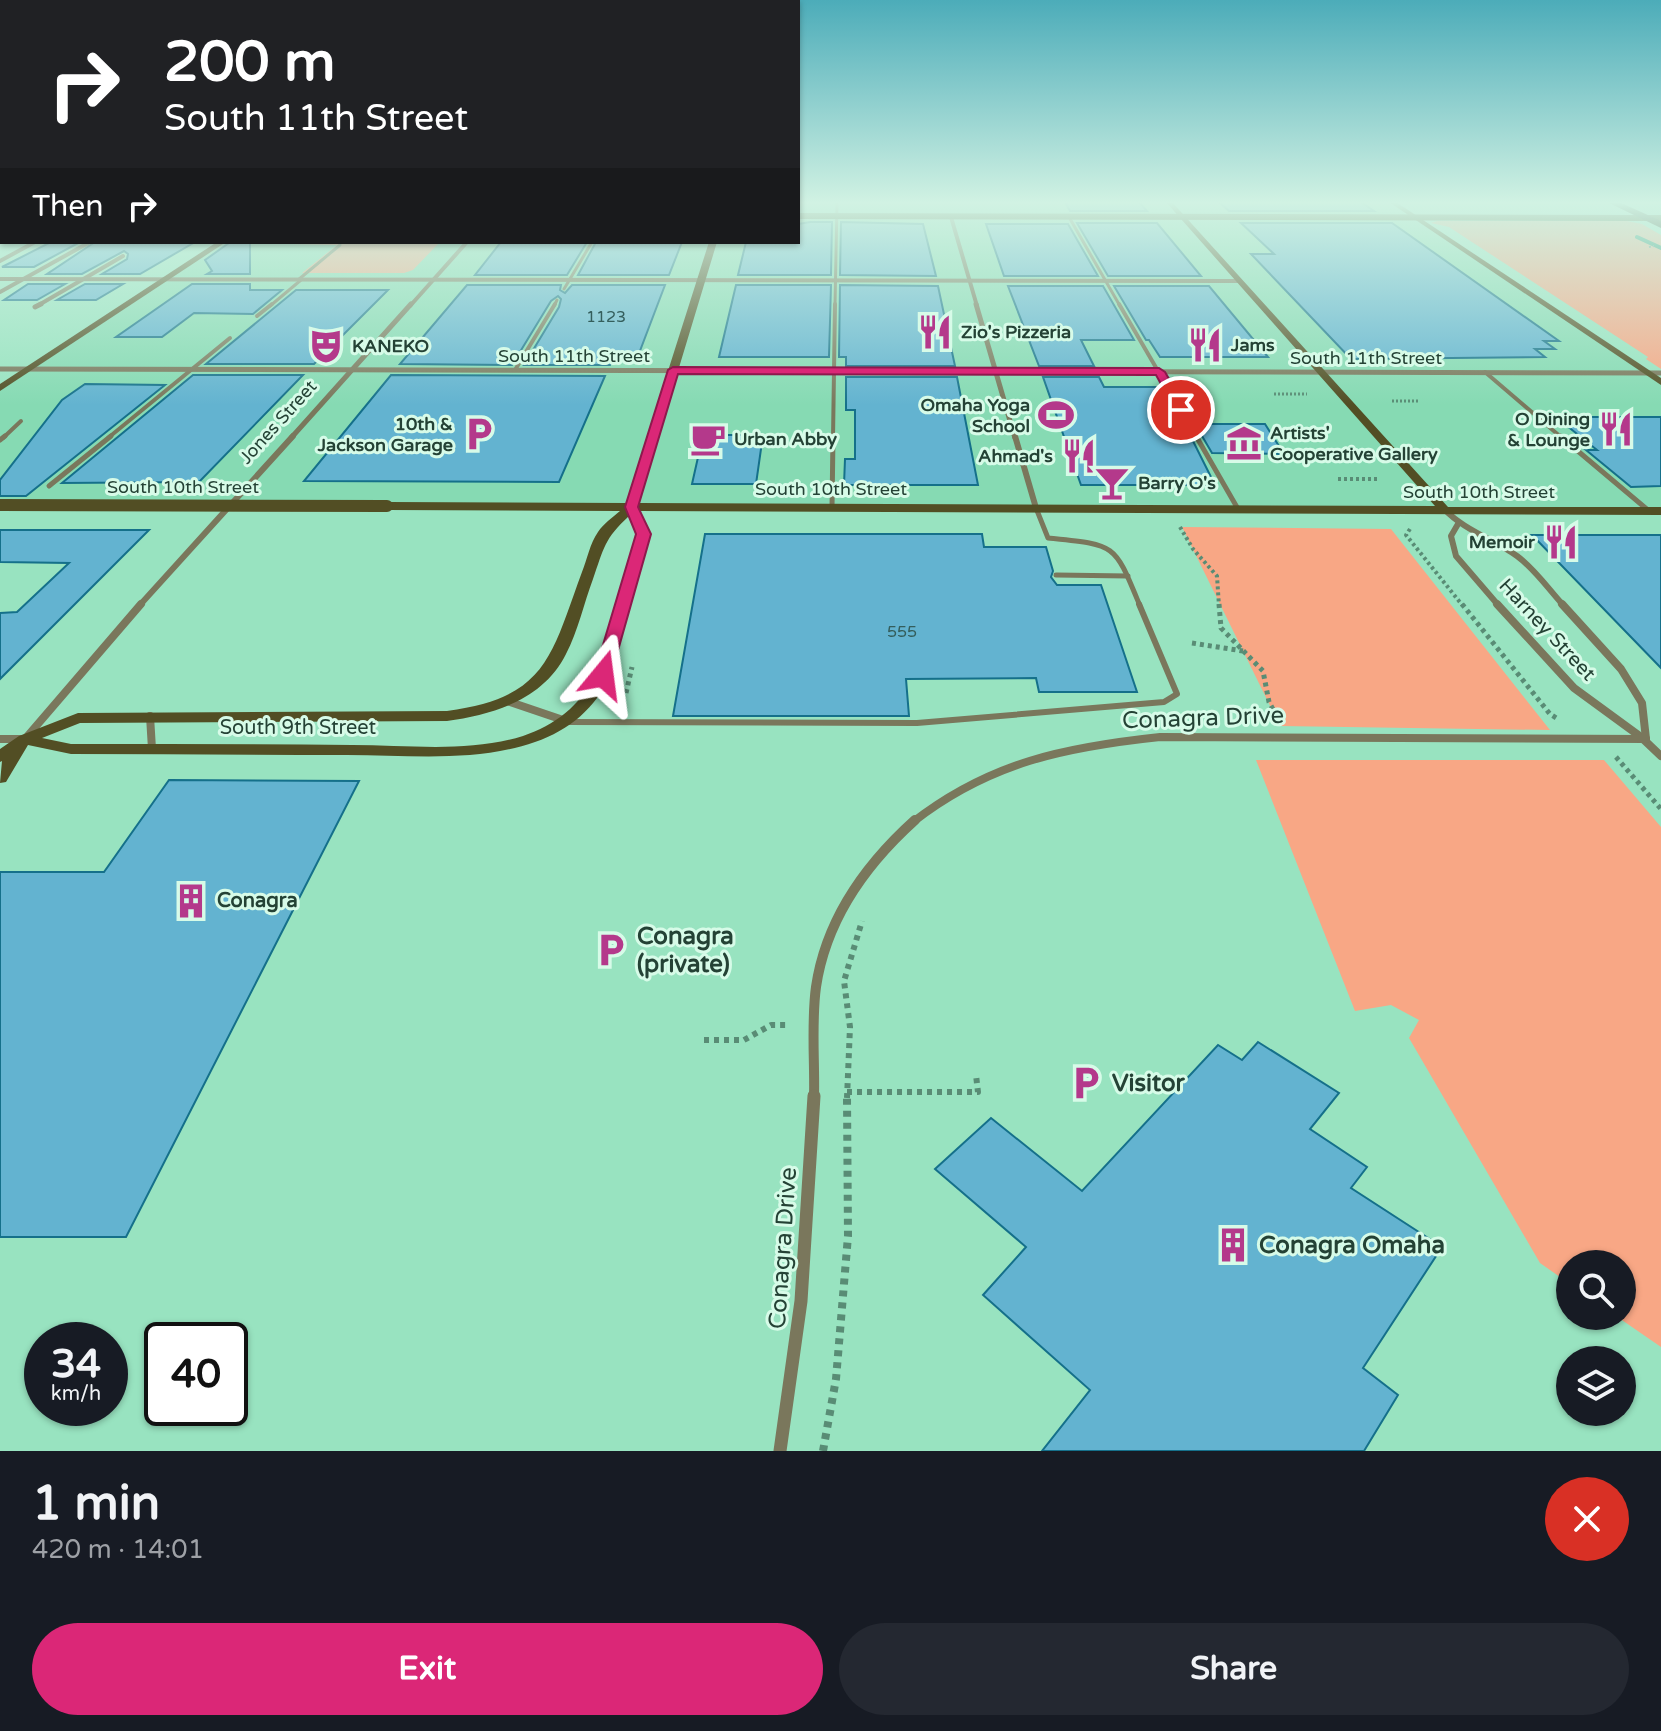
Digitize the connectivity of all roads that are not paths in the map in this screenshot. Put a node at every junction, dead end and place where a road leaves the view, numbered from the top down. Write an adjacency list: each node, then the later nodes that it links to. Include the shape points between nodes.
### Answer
1 (40, 270): 14 (street)
2 (99, 270): 15 (street)
3 (179, 270): 16 (main road)
4 (311, 270): 17 (lane)
5 (442, 270): 18 (street, Jones Street)
6 (575, 270): 19 (lane)
7 (704, 270): 20 (main road)
8 (837, 270): 21 (lane)
9 (967, 270): 22 (street)
10 (1100, 270): 23 (lane)
11 (1230, 270): 24 (main road, Harney Street)
12 (1493, 270): 42 (main road)
13 (0, 279): 14 (street)
14 (23, 279): 15 (street); 26 (street)
15 (83, 279): 16 (street); 28 (street)
16 (165, 279): 17 (street); 32 (main road)
17 (299, 280): 18 (street); 29 (lane)
18 (433, 280): 19 (street); 34 (street, Jones Street)
19 (569, 280): 20 (street); 25 (lane)
20 (701, 280): 21 (street); 36 (main road)
21 (837, 281): 22 (street); 37 (lane)
22 (970, 281): 23 (street); 38 (street)
23 (1107, 281): 24 (street); 39 (lane)
24 (1240, 281): 40 (main road, Harney Street)
25 (564, 289)
26 (0, 292)
27 (557, 300): 35 (lane)
28 (35, 307)
29 (257, 316)
30 (230, 338): 33 (lane)
31 (0, 369): 32 (street, South 11th Street)
32 (29, 369): 33 (street, South 11th Street); 45 (main road)
33 (191, 369): 34 (street, South 11th Street); 48 (lane)
34 (352, 370): 35 (street, South 11th Street); 63 (street, Jones Street)
35 (515, 370): 36 (street, South 11th Street)
36 (673, 370): 37 (street, South 11th Street); 50 (main road)
37 (834, 371): 38 (street, South 11th Street); 51 (lane)
38 (996, 371): 39 (street, South 11th Street); 52 (street)
39 (1159, 372): 40 (street, South 11th Street); 53 (lane)
40 (1321, 372): 41 (street, South 11th Street); 54 (main road, Harney Street)
41 (1485, 372): 42 (street, South 11th Street); 55 (lane)
42 (1647, 373): 43 (street, South 11th Street); 44 (main road)
43 (1661, 373)
44 (1661, 382)
45 (0, 388)
46 (21, 421): 47 (lane)
47 (0, 440)
48 (49, 486)
49 (0, 505): 50 (main road, South 10th Street, bridge)
50 (631, 507): 51 (main road, South 10th Street); 59 (main road, via 603,533 550,669); 61 (main road, via 643,534 603,675 587,703)
51 (832, 508): 52 (main road, South 10th Street)
52 (1036, 508): 53 (main road, South 10th Street); 58 (lane, via 1048,538 1095,543 1119,556)
53 (1238, 509): 54 (main road, South 10th Street)
54 (1444, 509): 55 (main road, South 10th Street); 56 (street, Harney Street)
55 (1655, 511)
56 (1458, 524): 64 (street, Harney Street, via 1520,558 1621,669 1642,703); 64 (street, Harney Street, via 1451,536 1456,556 1555,671)
57 (1056, 575): 58 (lane)
58 (1128, 576): 61 (lane, via 1177,694 1164,702 917,723)
59 (510, 702): 60 (main road, South 9th Street, via 447,716); 61 (street)
60 (150, 716): 63 (main road, South 9th Street, via 78,718); 65 (street)
61 (567, 722): 65 (main road, South 9th Street, via 515,743 476,748)
62 (0, 739): 63 (street, South 9th Street)
63 (25, 739): 65 (main road, South 9th Street, via 71,749); 67 (main road, Jones Street); 68 (main road, Jones Street)
64 (1646, 739): 66 (street, Harney Street); 69 (street, Conagra Drive, via 1160,737 1018,762 960,789 917,818 872,860 834,923 816,986 805,1283)
65 (152, 749)
66 (1661, 756)
67 (0, 757)
68 (0, 778)
69 (780, 1451)

